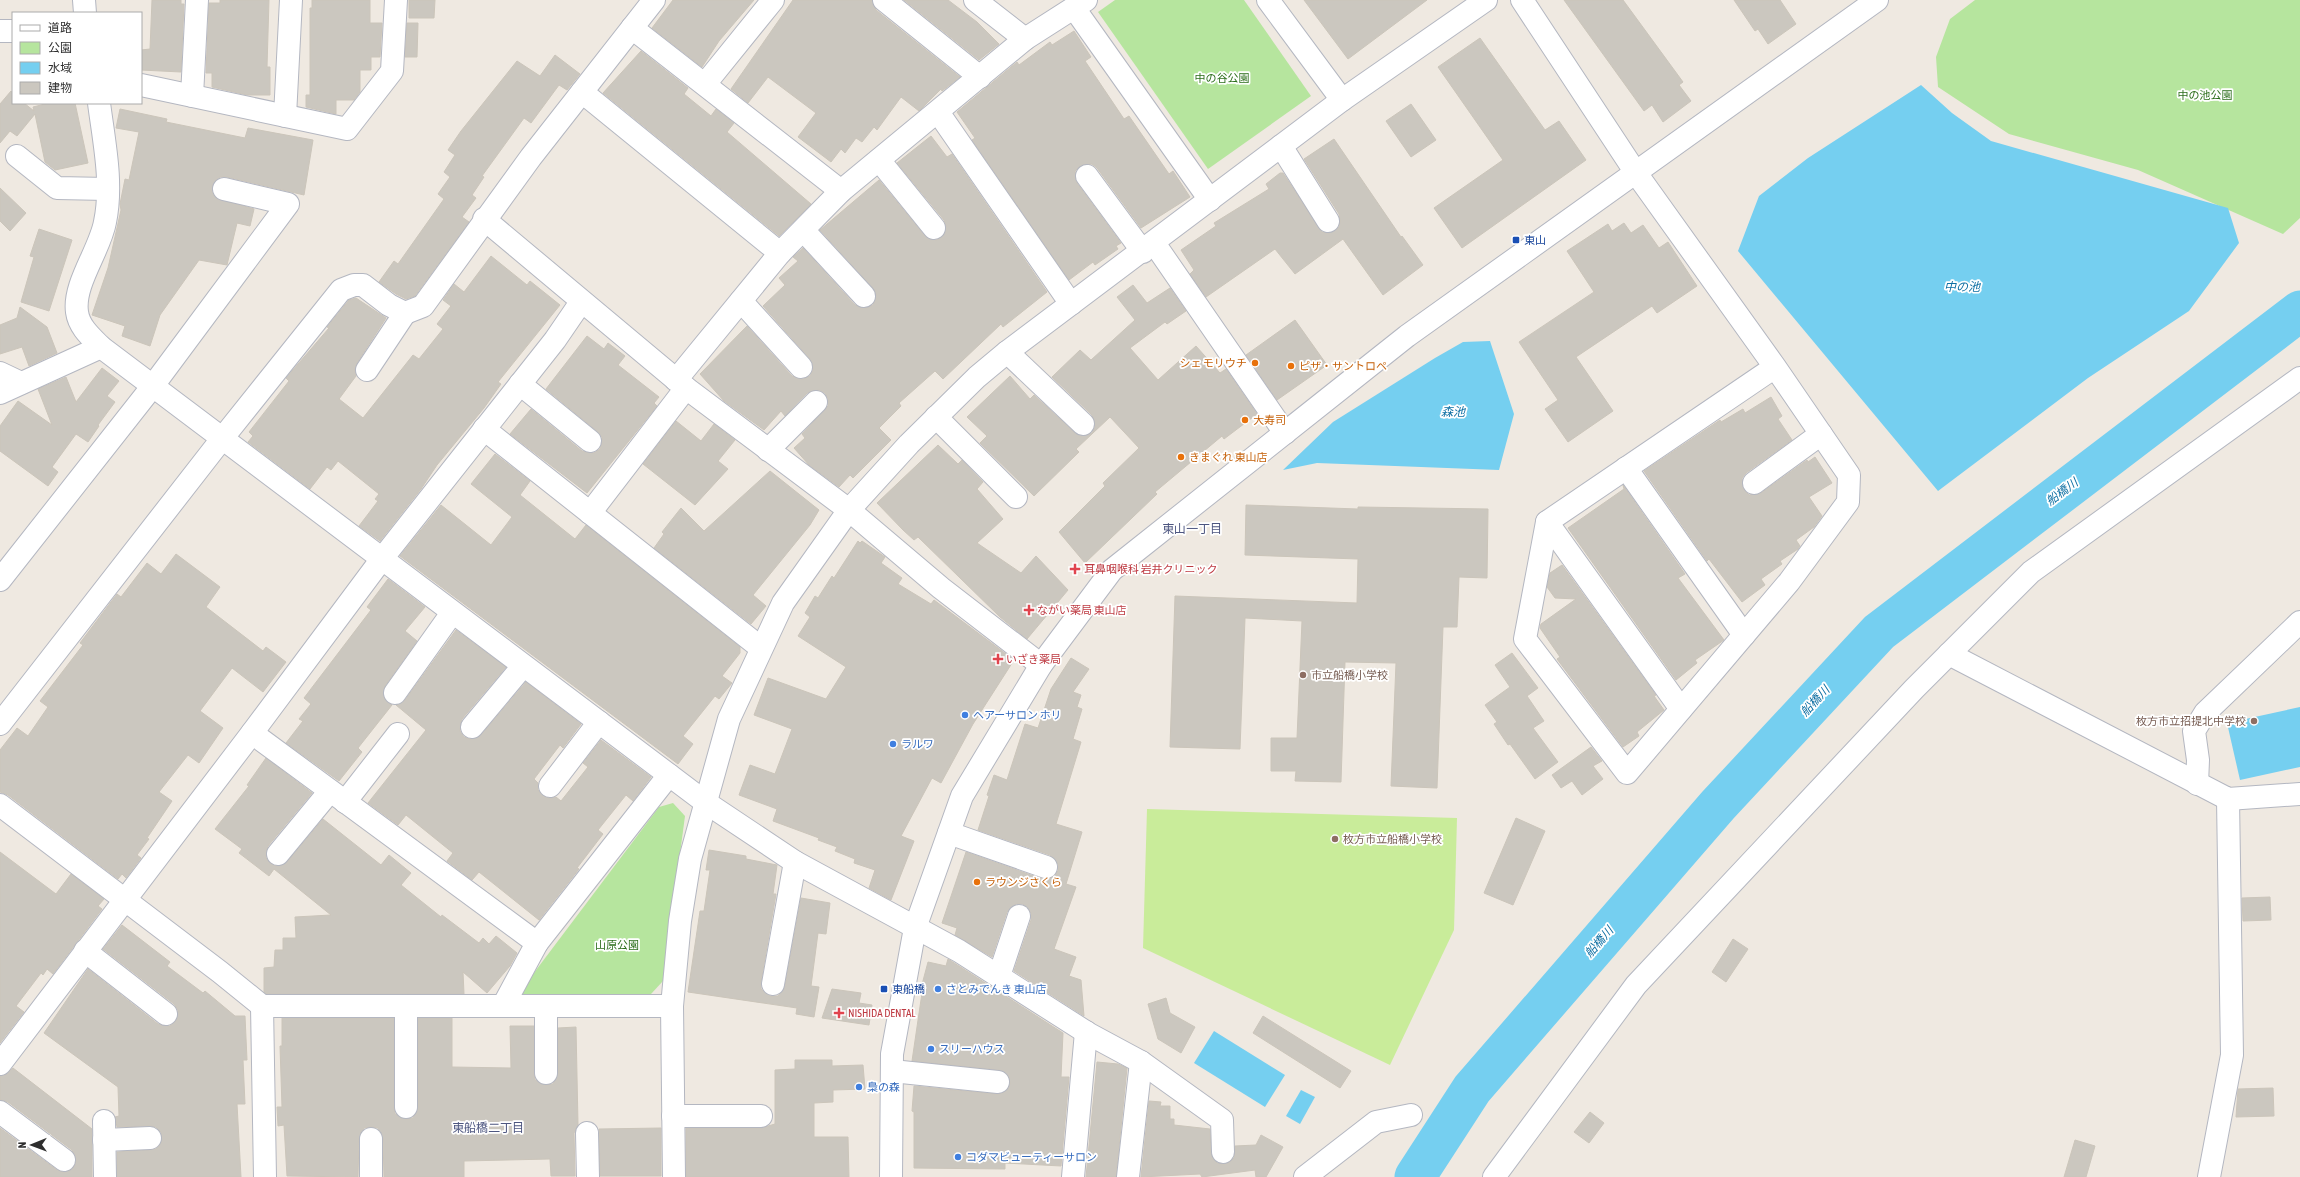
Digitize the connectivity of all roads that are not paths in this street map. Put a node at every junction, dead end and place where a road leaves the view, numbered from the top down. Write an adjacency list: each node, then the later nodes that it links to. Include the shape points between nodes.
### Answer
1 (84, 0): 14 (street)
2 (197, 0): 23 (street)
3 (291, 0): 27 (street)
4 (396, 0): 27 (street, via 392,71 347,129)
5 (654, 0): 15 (street)
6 (773, 0): 20 (street)
7 (884, 0): 19 (street)
8 (975, 0): 18 (street)
9 (1268, 0): 24 (street)
10 (1486, 0): 24 (street)
11 (1522, 0): 31 (street)
12 (1877, 0): 31 (street)
13 (1080, 4): 18 (street); 36 (street)
14 (84, 12)
15 (632, 28): 20 (street); 22 (street)
16 (0, 31): 17 (street)
17 (12, 31)
18 (1025, 39): 19 (street)
19 (980, 77): 26 (street)
20 (706, 84): 35 (street)
21 (142, 85): 23 (street)
22 (582, 92): 37 (street); 42 (street)
23 (192, 96): 27 (street)
24 (1342, 100): 28 (street)
25 (99, 104): 33 (street, via 108,175)
26 (938, 112): 30 (street); 46 (street)
27 (285, 116)
28 (1281, 146): 36 (street); 38 (street)
29 (16, 156): 33 (street, via 57,188)
30 (879, 160): 35 (street); 39 (street)
31 (1636, 173): 51 (street); 64 (street, via 1407,336)
32 (1087, 176): 41 (street)
33 (107, 189): 48 (street, via 105,222 79,292 77,312 83,329)
34 (224, 189): 58 (street, via 288,204)
35 (840, 191): 40 (street)
36 (1210, 200): 41 (street)
37 (484, 219): 45 (street); 47 (street, via 423,306)
38 (1328, 221)
39 (934, 228)
40 (803, 230): 42 (street); 43 (street)
41 (1148, 248): 46 (street); 64 (street)
42 (780, 254): 44 (street)
43 (864, 296)
44 (741, 301): 50 (street); 57 (street)
45 (581, 302): 56 (street); 57 (street)
46 (1071, 304): 49 (street)
47 (405, 313): 52 (street); 66 (street, via 389,305 363,285 341,290)
48 (101, 347): 55 (street); 58 (street)
49 (1007, 352): 61 (street); 62 (street)
50 (801, 367)
51 (1775, 367): 65 (street); 69 (street)
52 (367, 370)
53 (0, 373): 55 (street)
54 (2300, 378): 81 (street, via 2031,572)
55 (21, 384): 59 (street)
56 (520, 384): 63 (street); 67 (street)
57 (681, 384): 68 (street); 73 (street)
58 (152, 387): 66 (street); 76 (street)
59 (0, 393)
60 (816, 402): 68 (street)
61 (936, 417): 71 (street); 72 (street)
62 (1083, 424)
63 (484, 429): 73 (street); 75 (street)
64 (1285, 433): 83 (street, via 1112,570)
65 (1821, 434): 70 (street); 79 (street, via 1849,475 1848,502 1789,582)
66 (221, 440): 75 (street); 87 (street)
67 (590, 441)
68 (768, 450): 72 (street)
69 (1626, 468): 74 (street); 79 (street)
70 (1754, 483)
71 (1016, 497)
72 (849, 510): 80 (street, via 783,603); 83 (street, via 941,588)
73 (590, 513): 80 (street)
74 (1547, 522): 85 (street); 85 (street, via 1525,639 1627,773)
75 (381, 560): 77 (street); 89 (street)
76 (0, 580)
77 (452, 613): 82 (street); 84 (street)
78 (2300, 622): 92 (street, via 2205,713 2194,731 2198,760)
79 (1744, 635): 85 (street)
80 (761, 648): 97 (street, via 729,719)
81 (1949, 654): 92 (street); 141 (street, via 1636,985)
82 (523, 666): 86 (street); 88 (street)
83 (1041, 666): 99 (street, via 962,796)
84 (395, 693)
85 (1682, 709)
86 (599, 722): 91 (street); 93 (street)
87 (0, 724)
88 (472, 727)
89 (252, 733): 95 (street); 103 (street)
90 (398, 734): 95 (street)
91 (669, 775): 97 (street); 106 (street)
92 (2197, 784): 96 (street)
93 (550, 786)
94 (2300, 794): 96 (street)
95 (338, 796): 100 (street); 106 (street)
96 (2228, 799): 142 (street, via 2232,1055)
97 (705, 802): 101 (street); 114 (street, via 689,867 680,921)
98 (0, 805): 103 (street)
99 (949, 833): 102 (street); 105 (street)
100 (278, 854)
101 (795, 862): 105 (street); 109 (street)
102 (1046, 867)
103 (124, 900): 107 (street); 110 (street)
104 (1019, 916): 108 (street)
105 (915, 928): 108 (street); 119 (street, via 892,1054)
106 (538, 944): 112 (street)
107 (85, 951): 115 (street); 118 (street)
108 (999, 976): 116 (street)
109 (773, 984)
110 (262, 1006): 111 (street); 133 (street)
111 (406, 1006): 112 (street); 122 (street)
112 (503, 1006): 113 (street)
113 (546, 1006): 114 (street); 120 (street)
114 (672, 1006): 125 (street)
115 (166, 1014)
116 (1086, 1032): 117 (street); 138 (street)
117 (1141, 1062): 130 (street, via 1171,1086 1222,1120); 139 (street)
118 (0, 1064)
119 (892, 1071): 121 (street); 137 (street)
120 (546, 1073)
121 (998, 1082)
122 (406, 1107)
123 (0, 1112): 131 (street)
124 (1411, 1115): 140 (street, via 1376,1122)
125 (673, 1116): 126 (street); 136 (street)
126 (761, 1116)
127 (587, 1133): 135 (street)
128 (150, 1138): 132 (street, via 104,1130)
129 (370, 1139): 134 (street)
130 (1222, 1152)
131 (64, 1160)
132 (105, 1177)
133 (265, 1177)
134 (371, 1177)
135 (588, 1177)
136 (674, 1177)
137 (891, 1177)
138 (1073, 1177)
139 (1128, 1177)
140 (1305, 1177)
141 (1494, 1177)
142 (2209, 1177)

